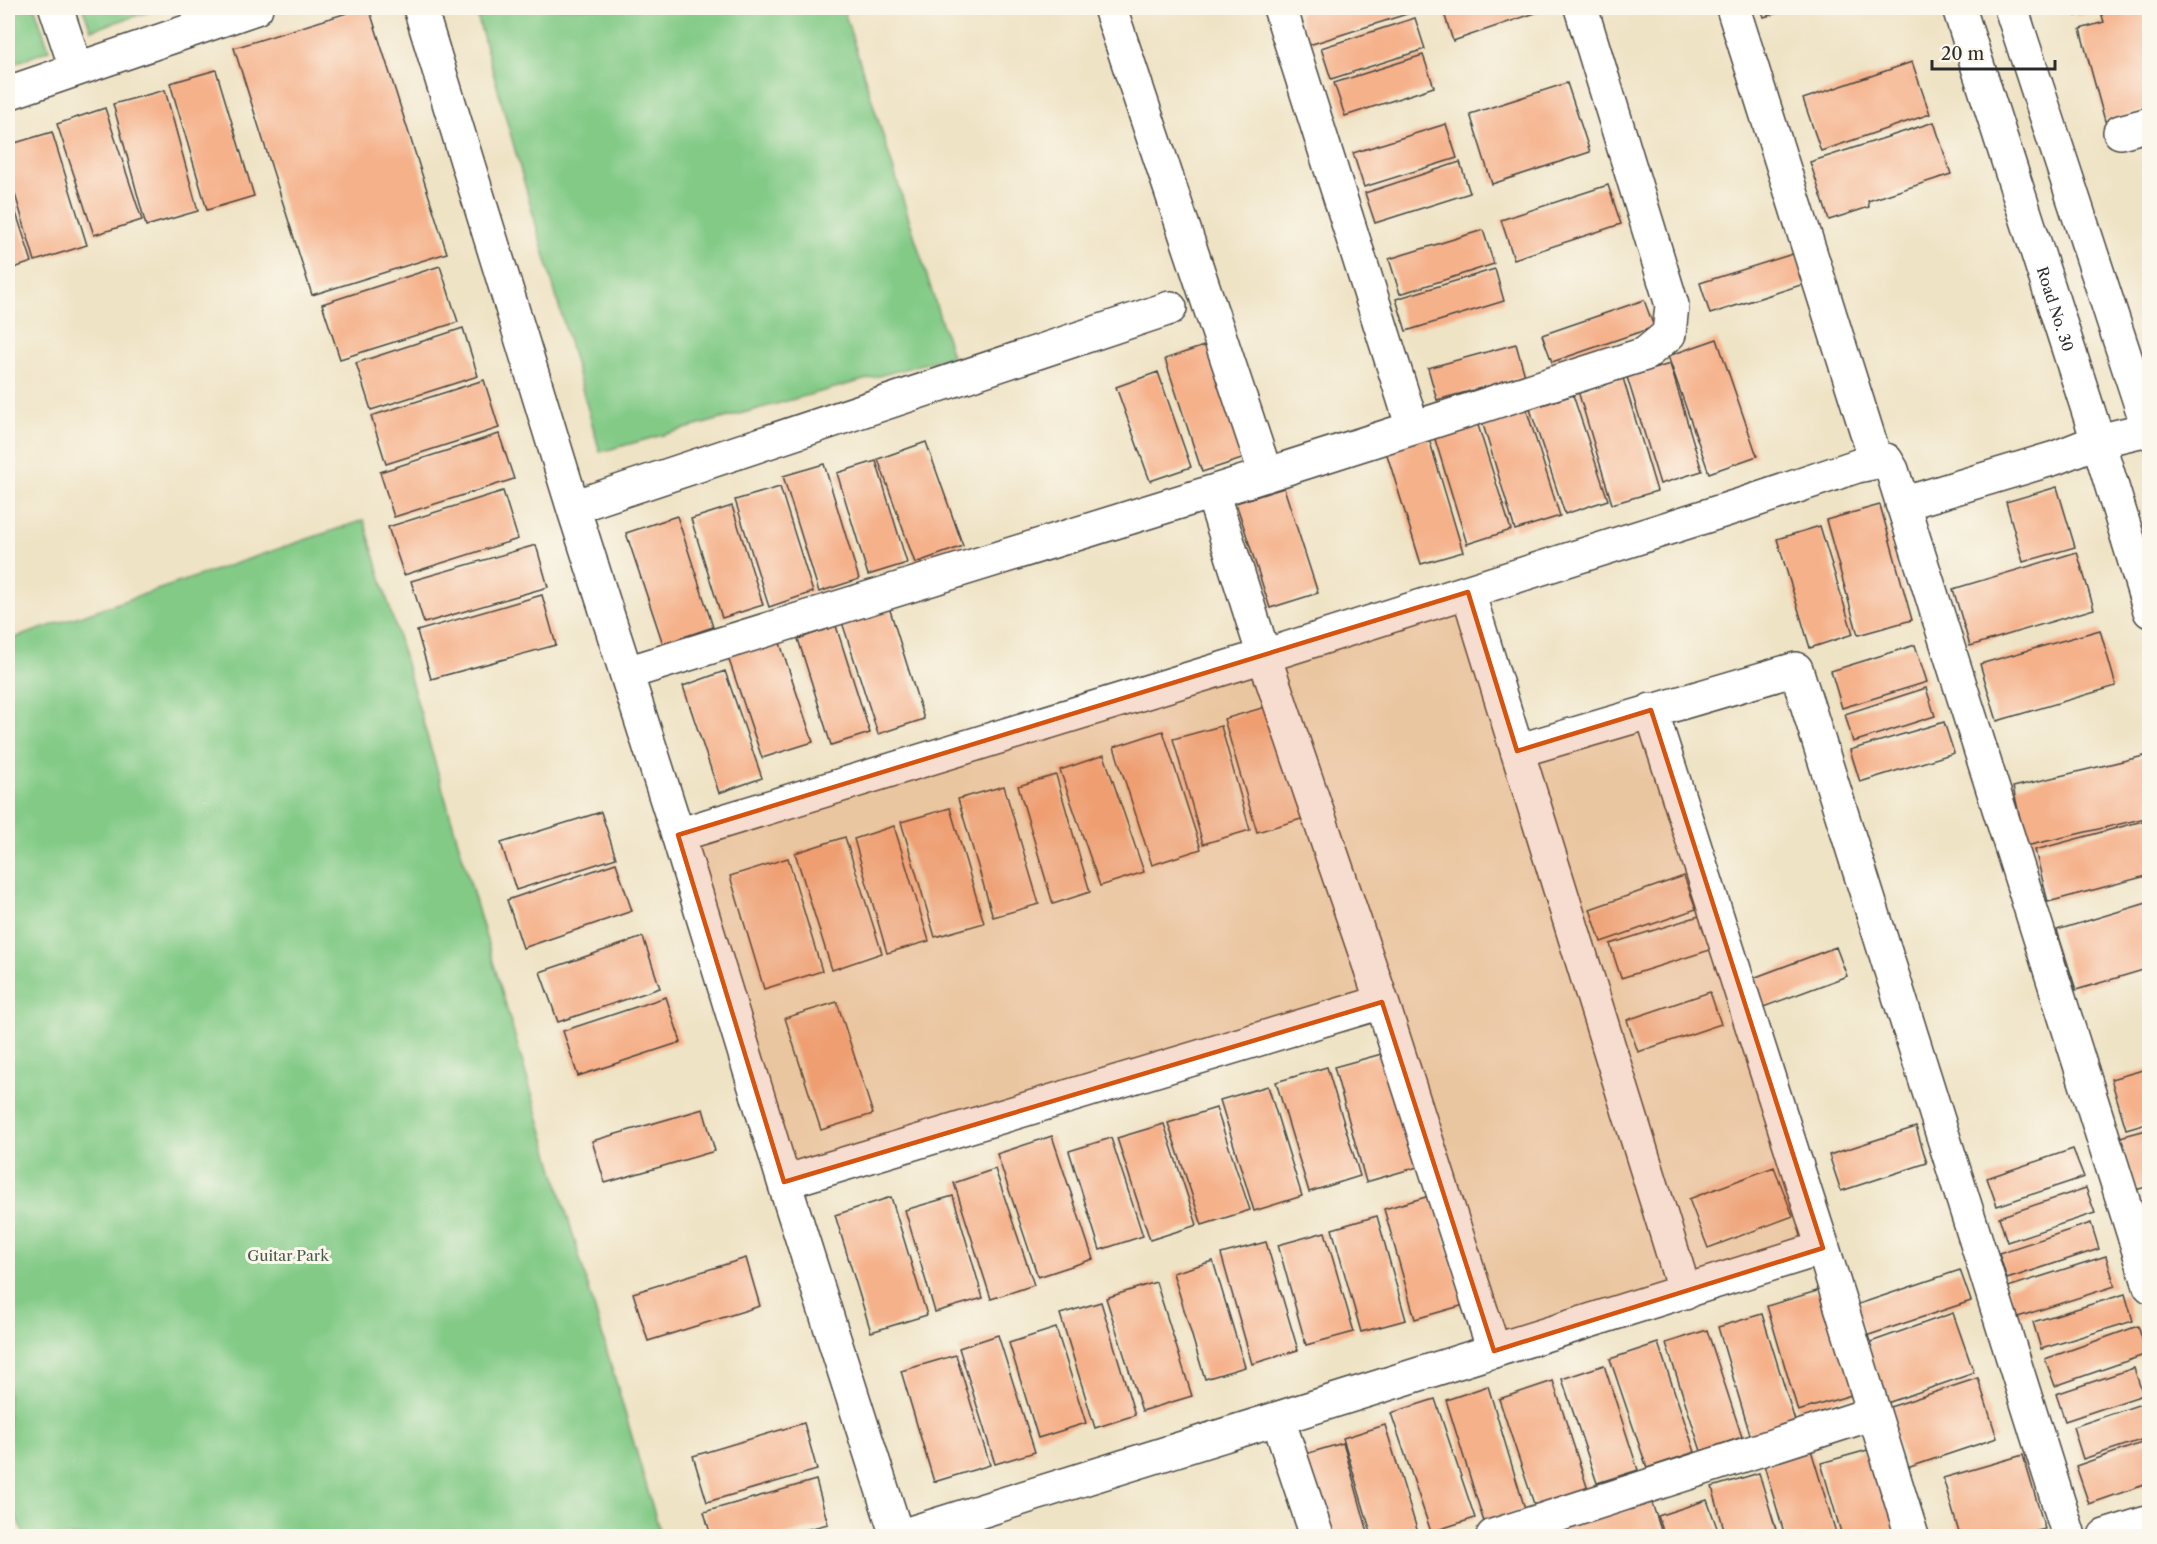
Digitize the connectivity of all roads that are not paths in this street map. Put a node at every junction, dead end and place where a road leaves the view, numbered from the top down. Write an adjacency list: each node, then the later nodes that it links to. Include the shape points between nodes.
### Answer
1 (56, 8): 10 (street)
2 (256, 8): 10 (street)
3 (420, 8): 20 (street)
4 (1110, 8): 17 (street)
5 (1280, 8): 13 (street)
6 (1581, 8): 13 (street, via 1672,305 1669,334 1645,354)
7 (1733, 8): 16 (street)
8 (1959, 8): 15 (street, Road No. 30)
9 (2011, 8): 14 (street)
10 (76, 68): 11 (street)
11 (8, 93)
12 (1170, 308): 20 (street)
13 (1413, 428): 17 (street)
14 (2149, 431): 15 (street)
15 (2098, 441): 19 (street, via 2055,458); 22 (street, Road No. 30)
16 (1876, 461): 19 (street, via 1889,463); 21 (street)
17 (1266, 475): 18 (street)
18 (1212, 492): 23 (street); 24 (street)
19 (1902, 504): 31 (street)
20 (573, 507): 24 (street)
21 (1468, 592): 23 (street); 26 (street)
22 (2150, 611)
23 (1263, 656): 27 (street); 28 (street)
24 (627, 673): 27 (street)
25 (1651, 710): 26 (street); 30 (street); 41 (street, via 1796,669)
26 (1517, 751): 32 (street)
27 (678, 835): 29 (street)
28 (1382, 1002): 29 (street); 33 (street)
29 (784, 1182): 37 (street)
30 (1823, 1248): 32 (street); 34 (street)
31 (2150, 1286)
32 (1685, 1293): 33 (street)
33 (1494, 1351): 35 (street)
34 (1874, 1413): 39 (street); 40 (street)
35 (1278, 1419): 37 (street); 38 (street)
36 (2150, 1522): 42 (street)
37 (899, 1536)
38 (1317, 1536)
39 (1493, 1536)
40 (1912, 1536)
41 (2069, 1536)
42 (2105, 1536)

